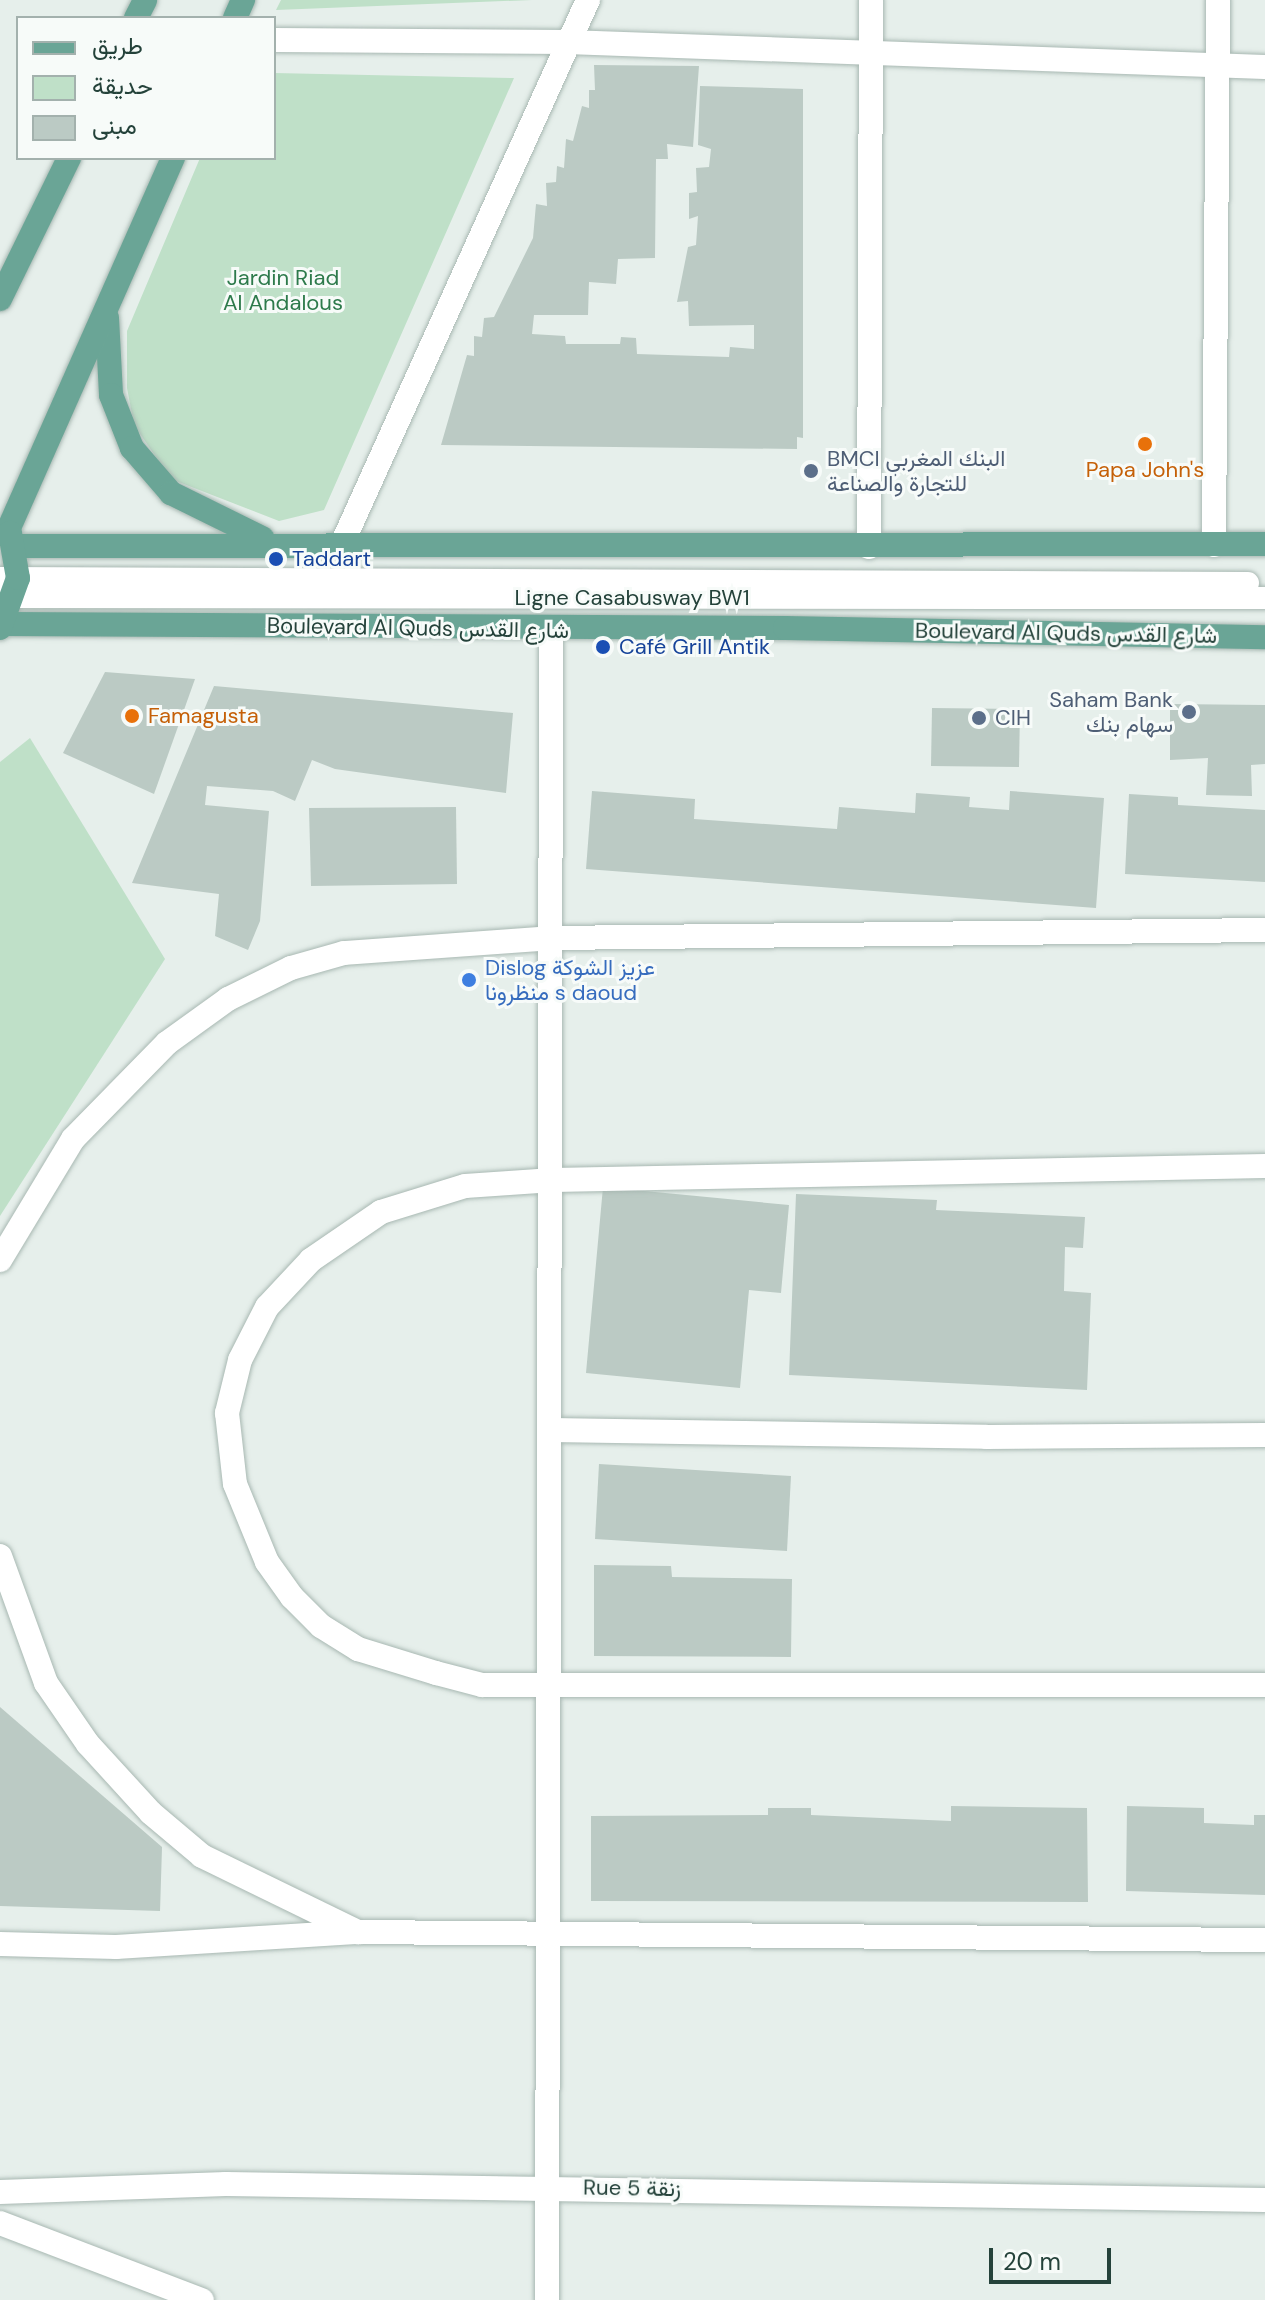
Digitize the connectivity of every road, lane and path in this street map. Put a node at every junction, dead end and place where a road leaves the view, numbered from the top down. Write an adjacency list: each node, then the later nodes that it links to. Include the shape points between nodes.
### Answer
1 (588, 0): 5 (street)
2 (871, 0): 6 (street)
3 (1218, 0): 7 (street)
4 (276, 40): 5 (street)
5 (567, 42): 6 (street); 15 (street)
6 (871, 53): 7 (street); 18 (street)
7 (1220, 67): 8 (street); 17 (street)
8 (1265, 67)
9 (68, 160): 11 (main road)
10 (172, 160): 12 (main road)
11 (0, 299)
12 (107, 315): 13 (main road); 14 (main road, via 111,395 132,448 171,493)
13 (7, 531): 14 (main road); 20 (main road)
14 (272, 542): 15 (main road)
15 (342, 544): 18 (main road)
16 (1265, 544): 17 (main road)
17 (1214, 545): 18 (main road)
18 (869, 547)
19 (1265, 583): 20 (lane, Ligne Casabusway BW1)
20 (8, 588): 21 (lane, Ligne Casabusway BW1); 22 (main road)
21 (1265, 598)
22 (1, 626): 23 (main road, Boulevard Al Quds شارع القدس)
23 (551, 630): 24 (main road, Boulevard Al Quds شارع القدس, via 785,628); 26 (street)
24 (1265, 637)
25 (1265, 930): 26 (street)
26 (551, 938): 28 (street); 29 (street, via 344,953 291,968 228,999 167,1043 73,1139)
27 (1265, 1166): 28 (street)
28 (553, 1180): 30 (street); 33 (street, via 465,1186 381,1212 348,1231 311,1260 267,1307 240,1360 227,1413 235,1484 252,1531 275,1573 321,1626 358,1649 423,1670 482,1685)
29 (0, 1260)
30 (551, 1430): 31 (street); 33 (street)
31 (1265, 1435)
32 (0, 1556): 35 (street, via 19,1621 46,1683 88,1744 151,1813 202,1856)
33 (547, 1685): 34 (street); 36 (street)
34 (1265, 1685)
35 (358, 1932): 36 (street); 38 (street, via 116,1947)
36 (551, 1936): 37 (street); 39 (street)
37 (1265, 1940)
38 (0, 1944)
39 (550, 2187): 40 (street, Rue 5 زنقة, via 226,2184); 41 (street, Rue 5 زنقة); 44 (street)
40 (0, 2192)
41 (1265, 2200)
42 (0, 2223): 43 (street)
43 (202, 2300)
44 (547, 2300)

